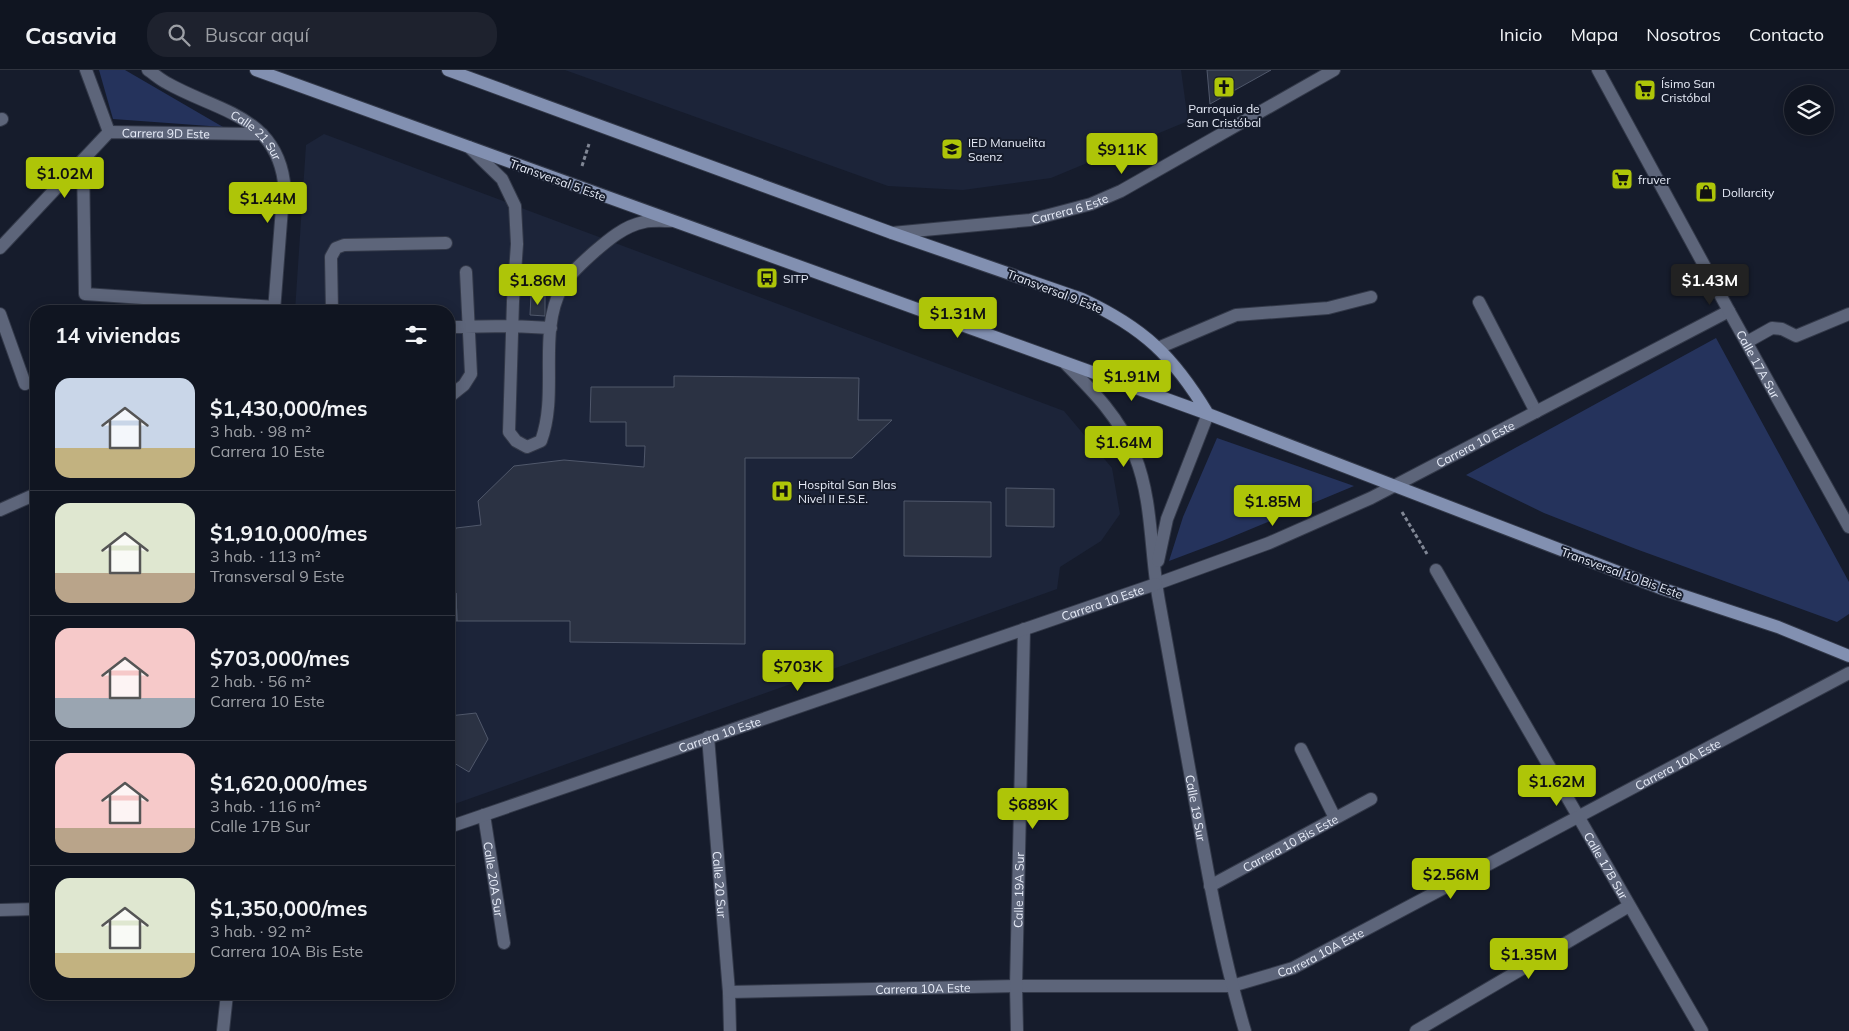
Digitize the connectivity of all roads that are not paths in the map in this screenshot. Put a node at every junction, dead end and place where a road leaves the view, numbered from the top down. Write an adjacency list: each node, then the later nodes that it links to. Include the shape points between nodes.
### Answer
1 (86, 70): 7 (street)
2 (148, 70): 8 (street, Calle 21 Sur, via 173,86 225,108)
3 (256, 70): 9 (main road, Transversal 5 Este)
4 (448, 70): 12 (main road)
5 (1334, 70): 12 (street, Carrera 6 Este, via 1122,191 1091,204 1030,220)
6 (1598, 70): 21 (street, Calle 17A Sur)
7 (109, 132): 8 (street, Carrera 9D Este); 10 (street, Carrera 9D Este)
8 (262, 134): 19 (street, Calle 21 Sur, via 282,168 284,182)
9 (469, 148): 11 (main road, Transversal 5 Este); 25 (street, via 502,179 515,206)
10 (83, 160): 14 (street, Carrera 9D Este); 18 (street, via 85,294)
11 (671, 221): 27 (street, via 645,222 622,230 578,266 562,287); 30 (main road, Transversal 5 Este)
12 (892, 233): 29 (main road, Transversal 9 Este, via 1082,299 1110,312)
13 (446, 243): 20 (street, via 344,245 336,248 330,257)
14 (0, 248)
15 (466, 272): 24 (street)
16 (1371, 297): 29 (street, via 1328,308 1236,315)
17 (1479, 302): 33 (street)
18 (224, 305)
19 (274, 305)
20 (332, 305)
21 (1729, 311): 28 (street, Calle 17A Sur); 33 (street, Carrera 10 Este)
22 (0, 314): 31 (street)
23 (1849, 314): 28 (street, via 1796,336 1772,328)
24 (468, 326): 25 (street); 26 (street); 32 (street, via 470,374)
25 (512, 326): 27 (street); 27 (street, via 508,432 527,447 541,440 547,424)
26 (455, 327)
27 (550, 328)
28 (1747, 342): 38 (street, Calle 17A Sur)
29 (1158, 348): 34 (main road, Transversal 9 Este, via 1189,383)
30 (1065, 363): 34 (main road); 40 (street, Calle 19 Sur, via 1121,426 1135,456 1144,484)
31 (25, 384)
32 (455, 392)
33 (1536, 412): 35 (street, Carrera 10 Este)
34 (1208, 414): 35 (main road); 40 (street, Calle 19 Sur, via 1167,519)
35 (1396, 486): 40 (street, Carrera 10 Este, via 1269,543); 42 (main road, Transversal 10 Bis Este, via 1660,588 1778,627)
36 (30, 497): 37 (street)
37 (0, 510)
38 (1849, 527)
39 (1436, 570): 48 (street, Calle 17B Sur)
40 (1156, 584): 41 (street, Carrera 10 Este); 51 (street, Calle 19 Sur)
41 (1024, 629): 44 (street, Carrera 10 Este); 56 (street, Calle 19A Sur)
42 (1849, 656)
43 (1849, 673): 48 (street, Carrera 10A Este)
44 (708, 737): 47 (street, Carrera 10 Este); 58 (street, Calle 20 Sur)
45 (1302, 749): 49 (street)
46 (1371, 799): 49 (street, Carrera 10 Bis Este)
47 (484, 815): 50 (street, Carrera 10 Este); 55 (street, Calle 20A Sur)
48 (1578, 817): 52 (street, Calle 17B Sur); 57 (street, Carrera 10A Este, via 1294,968)
49 (1336, 818): 51 (street, Carrera 10 Bis Este)
50 (455, 825)
51 (1210, 886): 57 (street, Calle 19 Sur)
52 (1629, 906): 64 (street); 65 (street, Calle 17B Sur)
53 (30, 909): 54 (street)
54 (0, 910)
55 (504, 943)
56 (1016, 986): 57 (street, Carrera 10A Este); 58 (street, Carrera 10A Este); 62 (street, Calle 19A Sur)
57 (1232, 986): 63 (street, Calle 19 Sur)
58 (729, 992): 61 (street, Calle 20 Sur)
59 (226, 1000): 60 (street)
60 (223, 1031)
61 (730, 1031)
62 (1017, 1031)
63 (1245, 1031)
64 (1416, 1031)
65 (1702, 1031)

